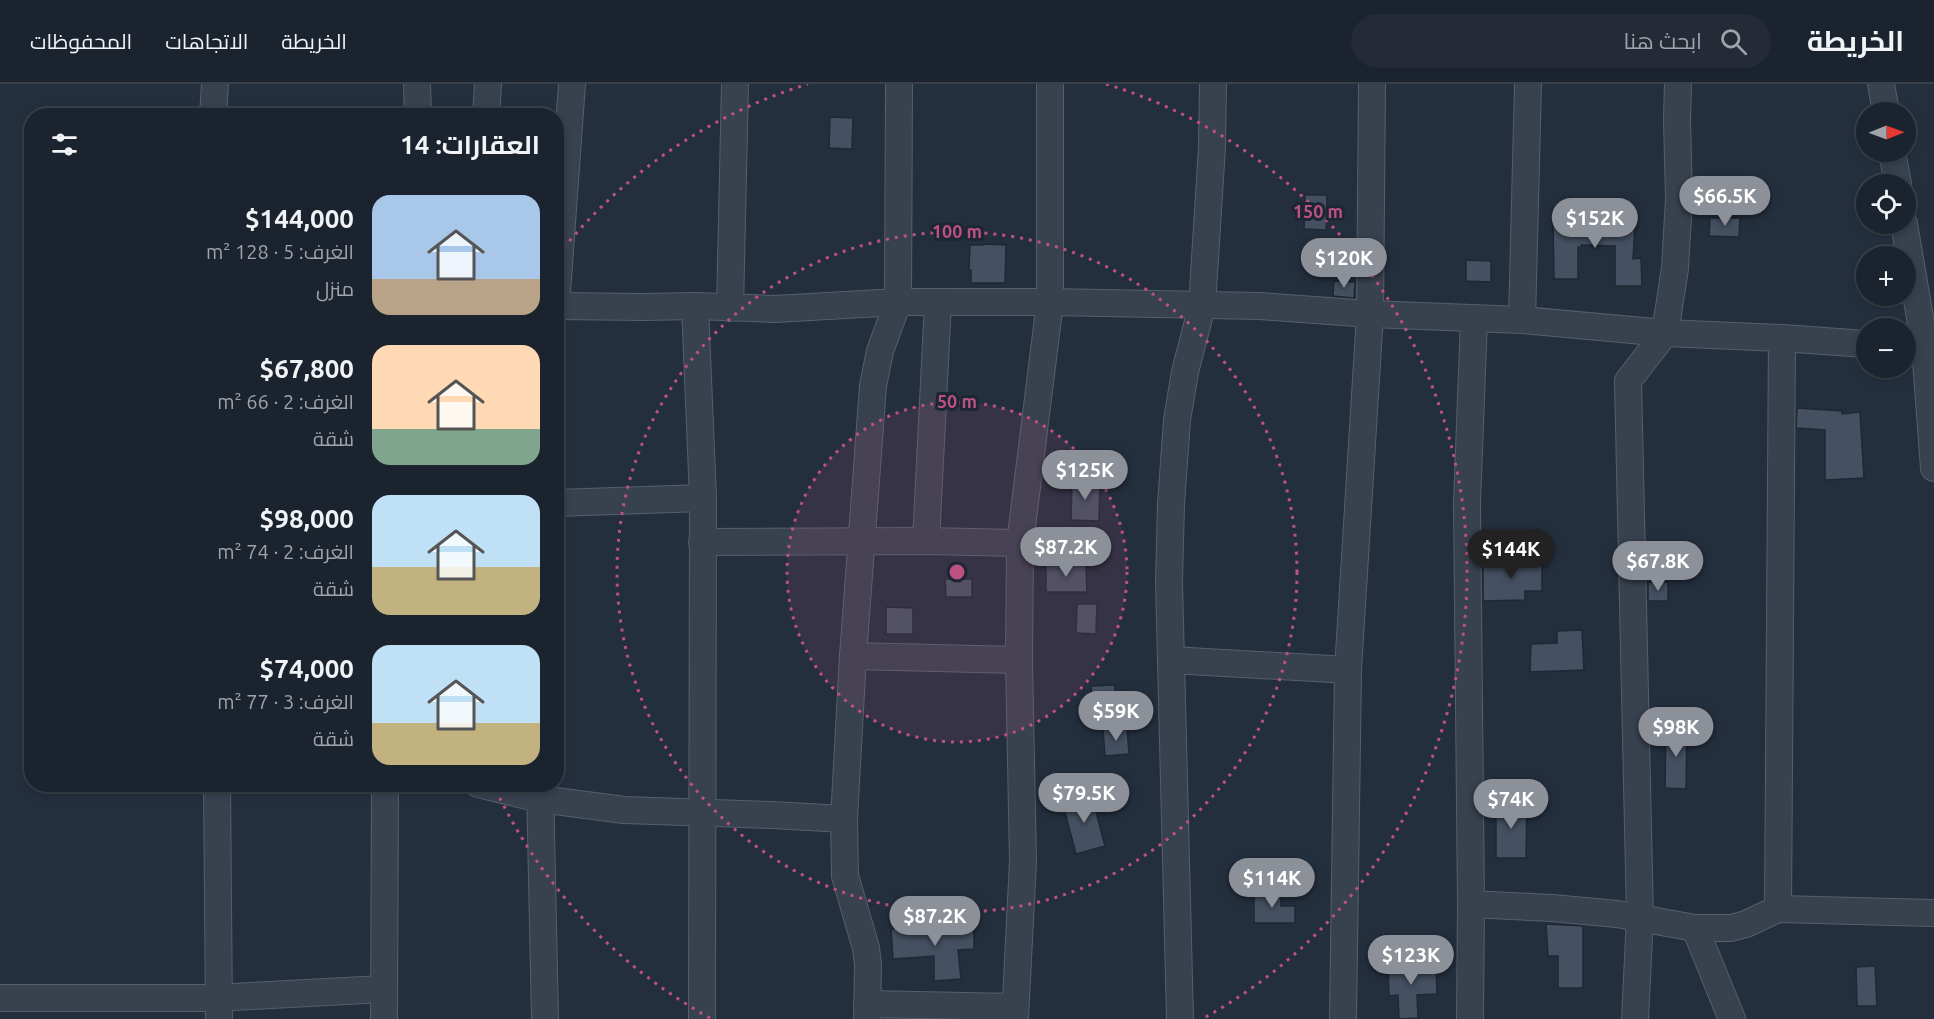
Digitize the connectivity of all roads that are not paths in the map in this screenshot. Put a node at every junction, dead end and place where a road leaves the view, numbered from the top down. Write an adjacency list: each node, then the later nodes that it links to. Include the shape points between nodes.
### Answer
1 (214, 84): 14 (street)
2 (417, 84): 15 (street)
3 (488, 84): 16 (street)
4 (572, 84): 17 (street)
5 (735, 84): 25 (street)
6 (899, 84): 19 (street)
7 (1050, 84): 20 (street)
8 (1213, 84): 24 (street)
9 (1372, 84): 26 (street)
10 (1528, 84): 28 (street)
11 (1678, 84): 29 (street, via 1679,199 1675,268)
12 (1881, 84): 13 (street)
13 (1884, 102)
14 (213, 108)
15 (418, 108)
16 (486, 108)
17 (564, 195)
18 (1905, 234): 32 (street)
19 (898, 302): 21 (street); 25 (street); 38 (street, via 880,351 873,386)
20 (1050, 302): 21 (street); 24 (street); 39 (street)
21 (938, 303): 36 (street)
22 (564, 306): 23 (street)
23 (695, 306): 25 (street); 34 (street)
24 (1202, 306): 26 (street); 42 (street, via 1177,420 1170,515)
25 (730, 308)
26 (1370, 314): 27 (street); 43 (street)
27 (1474, 319): 28 (street); 49 (street, via 1467,503)
28 (1522, 320): 29 (street)
29 (1665, 333): 30 (street); 52 (street, via 1628,381)
30 (1782, 338): 31 (street); 50 (street)
31 (1856, 343)
32 (1921, 347): 33 (street)
33 (1934, 468)
34 (703, 498): 35 (street); 37 (street)
35 (564, 503)
36 (926, 541): 38 (street); 39 (street)
37 (702, 542): 38 (street); 47 (street)
38 (862, 542): 40 (street)
39 (1020, 543): 41 (street)
40 (852, 656): 41 (street); 48 (street)
41 (1019, 660): 58 (street, via 1023,861)
42 (1171, 660): 43 (street); 62 (street)
43 (1348, 670): 63 (street)
44 (217, 792): 56 (street)
45 (385, 792): 54 (street)
46 (540, 792): 47 (street, via 624,810); 60 (street)
47 (702, 813): 48 (street); 61 (street)
48 (844, 819): 57 (street, via 845,876 868,964)
49 (1471, 904): 52 (street); 64 (street)
50 (1778, 909): 51 (street); 53 (street, via 1731,928)
51 (1934, 913)
52 (1640, 917): 53 (street); 65 (street)
53 (1695, 928): 66 (street)
54 (383, 989): 56 (street); 59 (street)
55 (0, 998): 56 (street)
56 (219, 1008)
57 (867, 1011): 58 (street)
58 (1015, 1013)
59 (384, 1019)
60 (545, 1019)
61 (702, 1019)
62 (1180, 1019)
63 (1343, 1019)
64 (1470, 1019)
65 (1635, 1019)
66 (1732, 1019)

